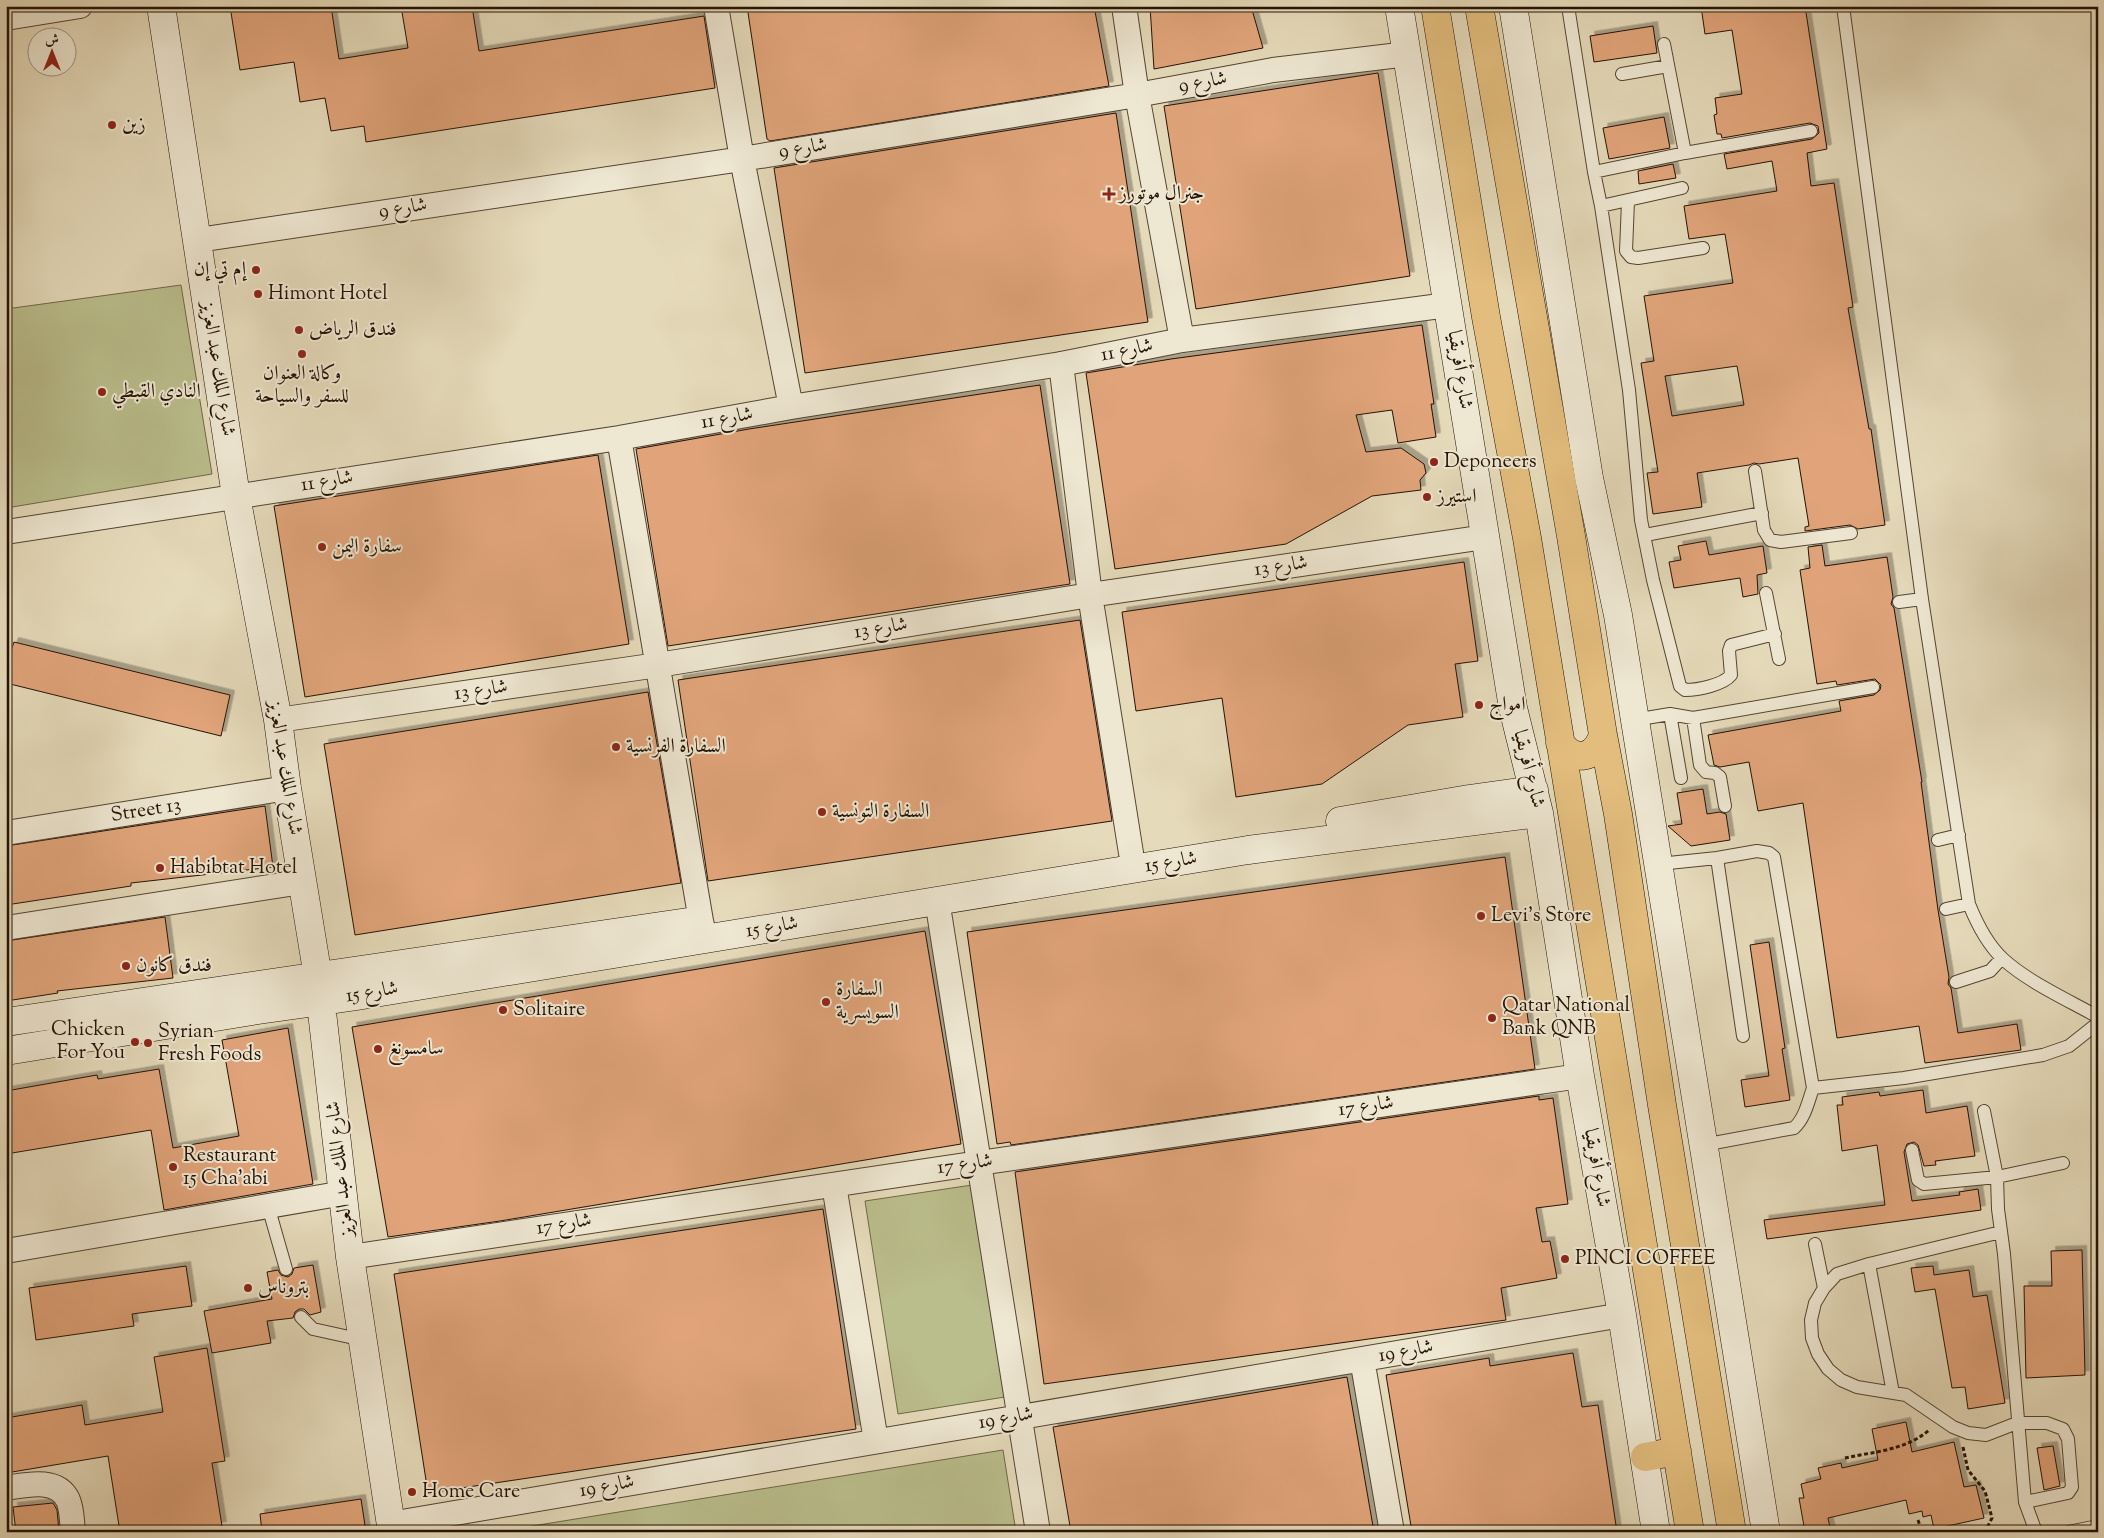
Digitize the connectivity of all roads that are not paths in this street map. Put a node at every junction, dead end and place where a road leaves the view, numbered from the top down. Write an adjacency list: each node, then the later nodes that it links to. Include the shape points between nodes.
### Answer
1 (80, 6): 11 (street)
2 (161, 6): 24 (street, شارع الملك عبد العزيز)
3 (716, 6): 19 (street)
4 (1124, 6): 16 (street)
5 (1399, 6): 13 (street, شارع أفريقيا)
6 (1435, 6): 51 (highway, شارع أفريقيا)
7 (1479, 6): 50 (highway)
8 (1513, 6): 49 (street, via 1589,478 1618,615)
9 (1568, 6): 20 (lane)
10 (1844, 6): 40 (lane)
11 (6, 18)
12 (1664, 44): 14 (lane)
13 (1408, 54): 16 (street, شارع 9, via 1273,70); 26 (street, شارع أفريقيا)
14 (1668, 66): 15 (lane); 18 (lane)
15 (1622, 74)
16 (1137, 95): 19 (street, شارع 9); 27 (street)
17 (1811, 131): 18 (lane)
18 (1685, 153): 20 (lane)
19 (742, 158): 24 (street, شارع 9); 29 (street)
20 (1594, 172): 23 (lane)
21 (1682, 188): 22 (lane)
22 (1628, 201): 23 (lane); 25 (lane, via 1626,251 1631,256 1638,258)
23 (1602, 206): 36 (lane, via 1631,405 1636,484)
24 (198, 240): 32 (street, شارع الملك عبد العزيز)
25 (1703, 248)
26 (1448, 304): 27 (street, شارع 11); 37 (street, شارع أفريقيا)
27 (1182, 340): 28 (street, شارع 11)
28 (1061, 364): 29 (street, شارع 11); 39 (street)
29 (791, 407): 30 (street, شارع 11)
30 (620, 438): 32 (street, شارع 11); 44 (street)
31 (1755, 471): 33 (lane)
32 (236, 496): 34 (street, شارع 11); 48 (street, شارع الملك عبد العزيز)
33 (1762, 513): 35 (lane, via 1766,536 1775,542); 36 (lane)
34 (6, 532)
35 (1851, 533)
36 (1645, 535): 42 (lane, via 1652,580 1682,688 1695,689 1725,681 1730,674 1728,651 1731,645)
37 (1485, 537): 39 (street, شارع 13); 54 (street, شارع أفريقيا, via 1513,708)
38 (1766, 594): 42 (lane)
39 (1090, 596): 44 (street, شارع 13); 61 (street)
40 (1922, 599): 41 (lane); 59 (lane)
41 (1899, 602)
42 (1775, 634): 43 (lane)
43 (1779, 659)
44 (658, 665): 48 (street, شارع 13); 69 (street)
45 (1873, 687): 47 (lane)
46 (1670, 714): 47 (lane); 49 (lane); 52 (lane)
47 (1694, 718): 55 (lane, via 1700,765 1706,772 1720,777)
48 (278, 720): 53 (street, شارع الملك عبد العزيز)
49 (1634, 720): 63 (street)
50 (1603, 735): 51 (highway, via 1600,745 1584,756 1565,751); 56 (highway)
51 (1560, 743): 57 (highway, شارع أفريقيا)
52 (1681, 778)
53 (287, 788): 58 (street, Street 13); 64 (street, شارع الملك عبد العزيز)
54 (1536, 802): 61 (street, شارع 15, via 1469,799); 65 (street, شارع 15); 78 (street, شارع أفريقيا)
55 (1725, 806)
56 (1618, 814): 57 (highway, via 1589,812); 115 (highway)
57 (1575, 826): 104 (highway, شارع أفريقيا)
58 (6, 833)
59 (1959, 835): 60 (lane); 66 (lane)
60 (1938, 840)
61 (1131, 853): 69 (street, شارع 15)
62 (1717, 858): 63 (lane); 76 (lane); 79 (lane, via 1763,851 1774,857)
63 (1659, 864): 81 (street)
64 (302, 882): 68 (street); 72 (street, شارع الملك عبد العزيز)
65 (937, 900): 69 (street, شارع 15); 84 (street)
66 (1969, 904): 67 (lane); 70 (lane, via 1985,938)
67 (1946, 909)
68 (6, 928)
69 (703, 929): 72 (street, شارع 15)
70 (2002, 958): 71 (lane, via 1990,971); 73 (lane, via 2028,977)
71 (1956, 982)
72 (320, 989): 74 (street, شارع 15); 77 (street, شارع 15, via 258,1010); 87 (street, شارع الملك عبد العزيز)
73 (2098, 1017)
74 (6, 1022)
75 (2098, 1023): 79 (lane, via 2069,1046 2043,1055 1904,1078)
76 (1743, 1036)
77 (6, 1051)
78 (1580, 1076): 84 (street, شارع 17); 96 (street, شارع أفريقيا)
79 (1813, 1088): 81 (lane, via 1806,1110 1794,1128)
80 (1984, 1111): 85 (lane)
81 (1703, 1145): 116 (street)
82 (1912, 1150): 85 (lane, via 1918,1180 1924,1184)
83 (2063, 1162): 85 (lane)
84 (979, 1163): 86 (street, شارع 17); 101 (street)
85 (1997, 1177): 89 (lane)
86 (834, 1185): 92 (street, شارع 17); 103 (street)
87 (344, 1193): 88 (street); 92 (street, شارع الملك عبد العزيز)
88 (268, 1206): 91 (street); 94 (lane)
89 (2001, 1232): 93 (lane); 102 (lane)
90 (1815, 1244): 95 (lane)
91 (6, 1251)
92 (350, 1258): 98 (street, شارع الملك عبد العزيز)
93 (1869, 1264): 95 (lane, via 1837,1274); 100 (lane)
94 (286, 1269)
95 (1824, 1288): 100 (lane, via 1815,1303 1811,1320 1812,1338 1818,1354 1841,1380 1857,1387)
96 (1622, 1315): 99 (street, شارع 19); 105 (street, شارع أفريقيا)
97 (301, 1317): 98 (lane, via 313,1330)
98 (363, 1340): 109 (street, شارع الملك عبد العزيز)
99 (1362, 1359): 101 (street, شارع 19); 112 (street)
100 (1893, 1393): 102 (lane, via 1906,1395 1953,1427 1968,1432 1986,1435)
101 (1020, 1417): 103 (street, شارع 19); 111 (street)
102 (2017, 1423): 107 (lane); 107 (lane, via 2059,1426 2068,1439 2072,1487 2068,1493)
103 (876, 1441): 109 (street, شارع 19)
104 (1677, 1451): 105 (highway); 114 (highway, شارع أفريقيا)
105 (1645, 1457): 113 (street, شارع أفريقيا)
106 (6, 1488): 110 (street, via 37,1483 57,1488 68,1500)
107 (2025, 1502): 117 (lane)
108 (2098, 1526): 118 (lane)
109 (391, 1528)
110 (73, 1532)
111 (1038, 1532)
112 (1392, 1532)
113 (1656, 1532)
114 (1690, 1532)
115 (1732, 1532)
116 (1766, 1532)
117 (2036, 1532)
118 (2068, 1532)

